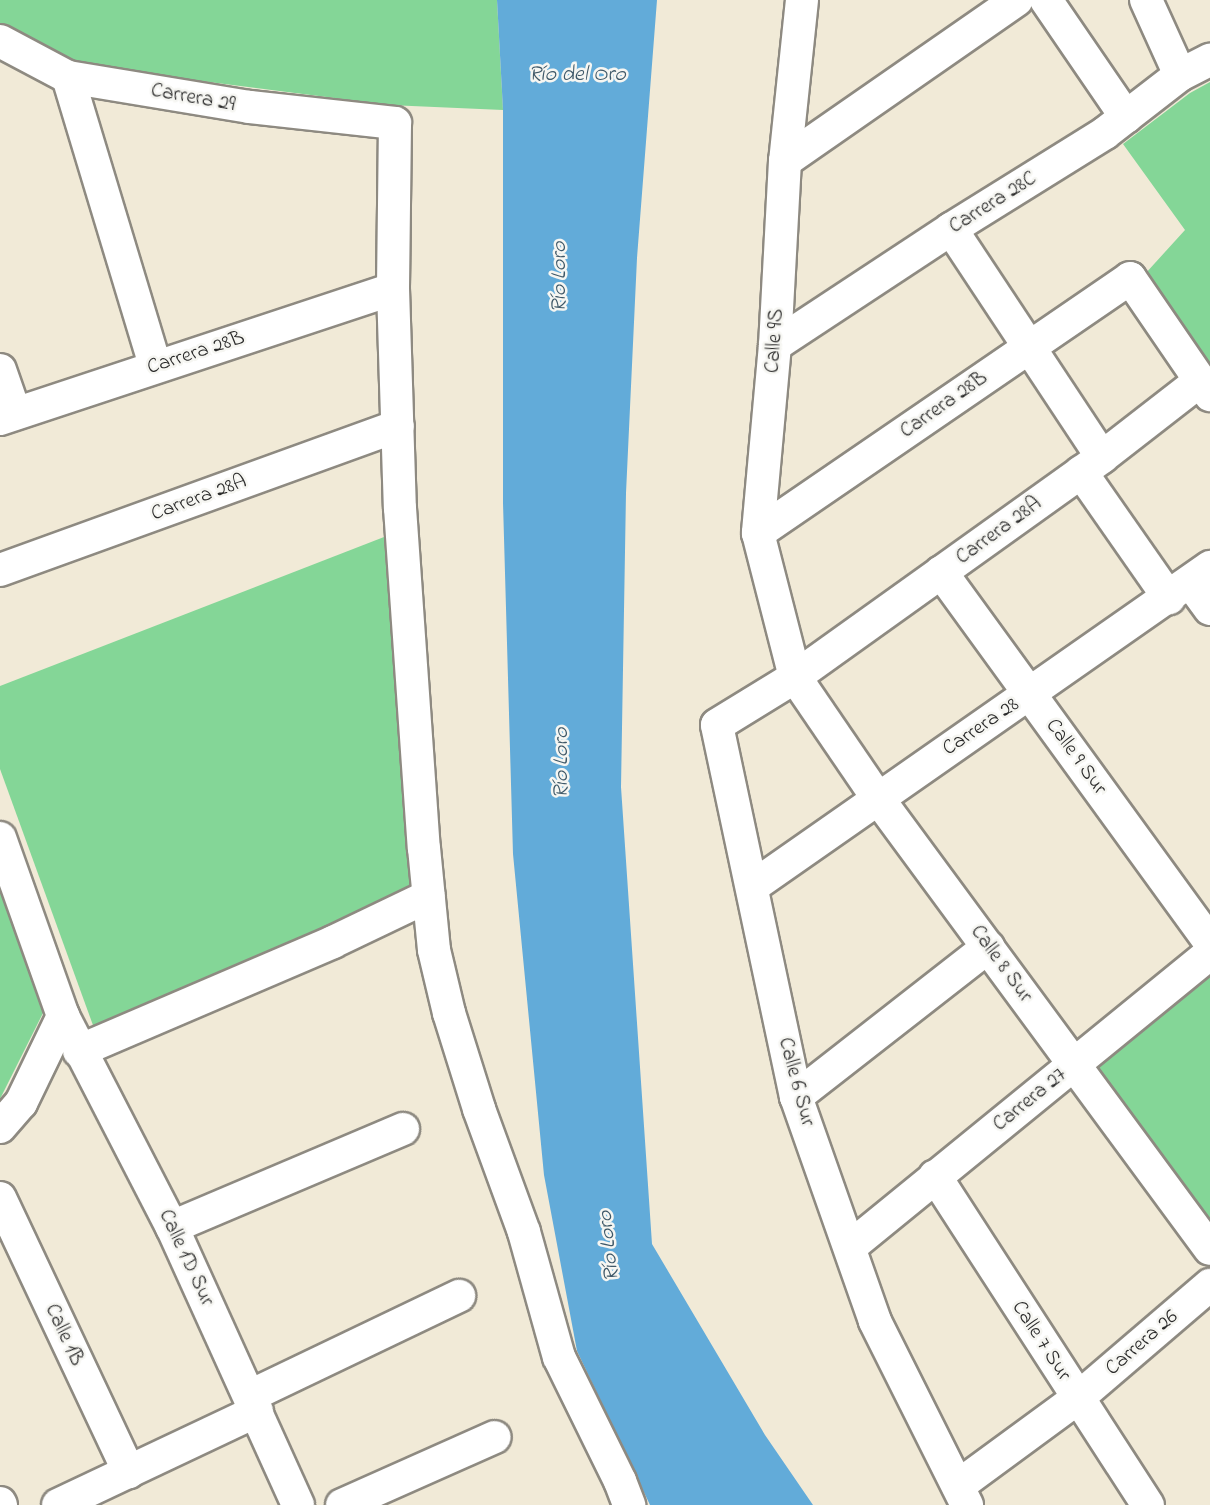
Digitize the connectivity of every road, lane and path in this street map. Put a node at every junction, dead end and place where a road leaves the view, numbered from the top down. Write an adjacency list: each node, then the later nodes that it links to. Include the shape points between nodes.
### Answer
1 (802, 0): 10 (street, Calle 9S)
2 (1017, 0): 10 (street)
3 (1046, 0): 9 (street)
4 (1146, 0): 7 (street)
5 (0, 41): 8 (street, Carrera 29)
6 (1210, 60): 7 (street, Carrera 28C)
7 (1180, 75): 9 (street, Carrera 28C)
8 (68, 77): 12 (street, Carrera 29, via 250,107 395,123); 15 (street)
9 (1126, 117): 11 (street, Carrera 28C)
10 (785, 161): 13 (street, Calle 9S)
11 (951, 229): 13 (street, Carrera 28C); 14 (street)
12 (393, 289): 15 (street, Carrera 28B); 19 (street)
13 (775, 345): 21 (street, Calle 9S)
14 (1028, 347): 17 (street, Carrera 28B, via 1130,278); 20 (street); 21 (street, Carrera 28B)
15 (155, 366): 18 (street, Carrera 28B)
16 (0, 370): 18 (street)
17 (1205, 388): 20 (street, Carrera 28A)
18 (8, 416)
19 (398, 426): 22 (street, Carrera 28A); 31 (street)
20 (1092, 464): 23 (street, Carrera 28A); 24 (street)
21 (758, 533): 26 (street, Calle 9S)
22 (0, 570)
23 (941, 572): 26 (street, Carrera 28A); 27 (street, Calle 9 Sur)
24 (1190, 582): 25 (street); 27 (street, Carrera 28)
25 (1210, 609)
26 (795, 677): 28 (street, Calle 8 Sur); 30 (street, Calle 6 Sur, via 717,725)
27 (1030, 693): 28 (street, Carrera 28); 32 (street, Calle 9 Sur)
28 (877, 797): 30 (street, Carrera 28); 33 (street, Calle 8 Sur)
29 (0, 838): 35 (street, Calle 1D Sur)
30 (752, 887): 38 (street, Calle 6 Sur)
31 (429, 896): 36 (street, via 333,942); 56 (street, via 434,950 449,1013 524,1232 559,1357)
32 (1210, 942)
33 (988, 947): 37 (street, Calle 8 Sur); 38 (street)
34 (1210, 953): 37 (street, Carrera 27)
35 (63, 1016): 36 (street, Calle 1D Sur); 39 (street, via 21,1103)
36 (79, 1051): 43 (street, Calle 1D Sur)
37 (1075, 1065): 41 (street, Carrera 27); 45 (street, Calle 8 Sur)
38 (796, 1097): 44 (street, Calle 6 Sur)
39 (0, 1127)
40 (403, 1128): 43 (street)
41 (935, 1176): 44 (street, Carrera 27); 48 (street, Calle 7 Sur)
42 (0, 1198): 51 (street, Calle 1B)
43 (172, 1227): 49 (street, Calle 1D Sur)
44 (850, 1247): 52 (street, Calle 6 Sur, via 875,1321)
45 (1210, 1249)
46 (1210, 1285): 48 (street, Carrera 26)
47 (459, 1296): 49 (street)
48 (1078, 1398): 52 (street, Carrera 26); 57 (street, Calle 7 Sur)
49 (254, 1404): 51 (street); 54 (street, Calle 1D Sur)
50 (495, 1437): 55 (street)
51 (129, 1472): 53 (street)
52 (962, 1496)
53 (58, 1505)
54 (298, 1505)
55 (342, 1505)
56 (628, 1505)
57 (1148, 1505)

